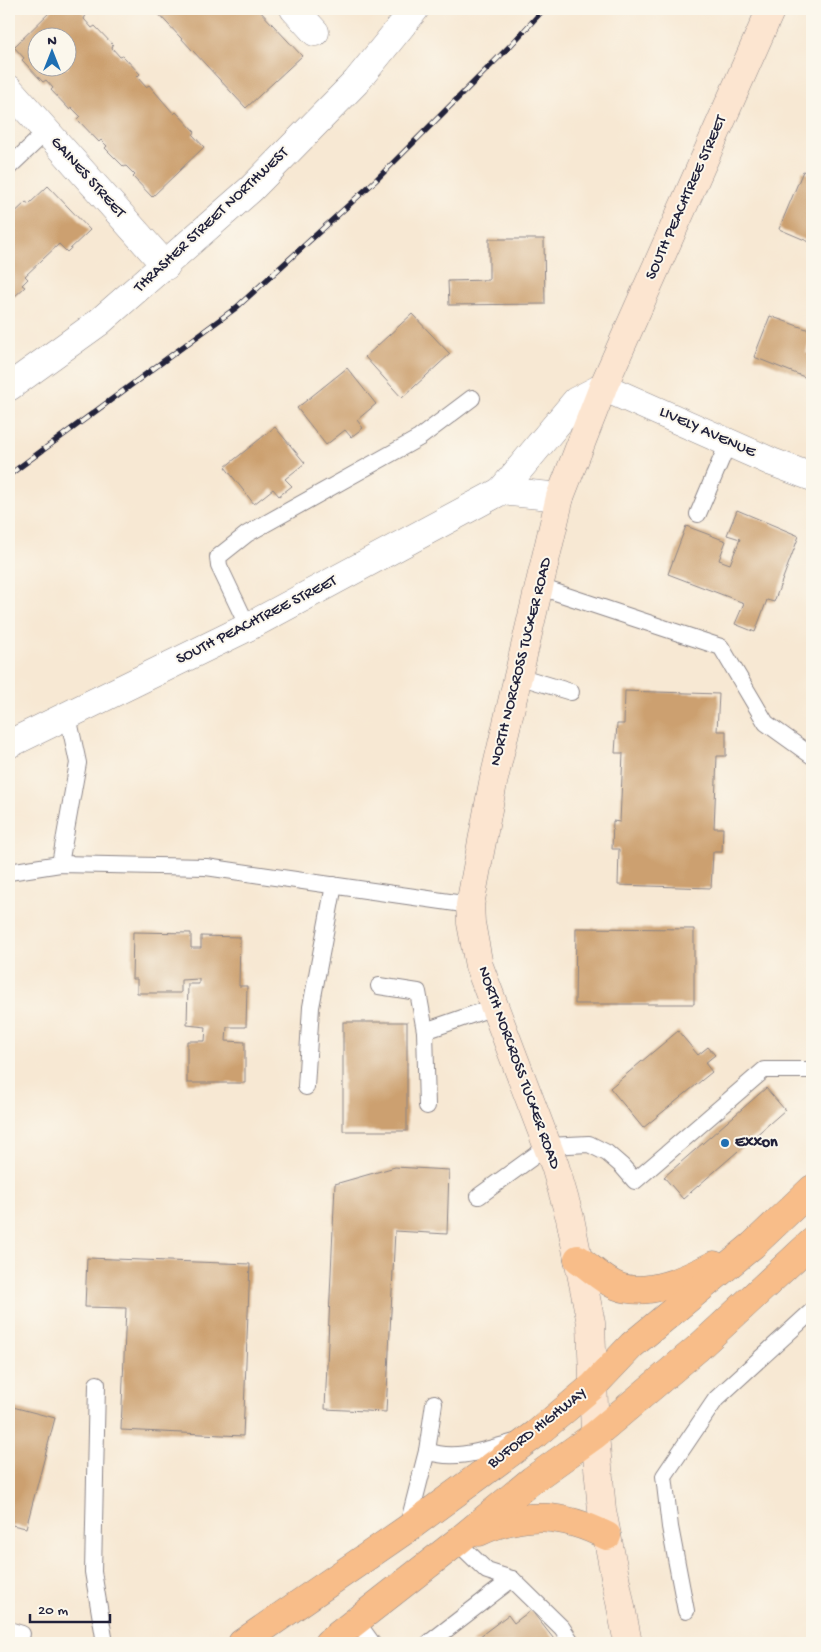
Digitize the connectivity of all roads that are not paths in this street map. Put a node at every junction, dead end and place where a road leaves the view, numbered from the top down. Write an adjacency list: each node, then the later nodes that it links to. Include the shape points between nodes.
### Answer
1 (294, 9): 4 (street)
2 (415, 9): 8 (street, THRASHER STREET NORTHWEST, via 349,89 251,189)
3 (771, 9): 9 (street, SOUTH PEACHTREE STREET)
4 (315, 32)
5 (9, 90): 6 (street, GAINES STREET)
6 (46, 132): 7 (lane); 8 (street, GAINES STREET)
7 (9, 167)
8 (166, 266): 10 (street, THRASHER STREET NORTHWEST, via 98,323)
9 (603, 387): 12 (street, LIVELY AVENUE); 14 (street, SOUTH PEACHTREE STREET, via 576,401); 15 (street, SOUTH PEACHTREE STREET)
10 (9, 388)
11 (472, 398): 18 (lane, via 419,438 247,534 218,558)
12 (728, 443): 13 (street, LIVELY AVENUE); 16 (lane)
13 (812, 477)
14 (501, 491): 15 (street); 18 (street, SOUTH PEACHTREE STREET)
15 (560, 497): 17 (street, NORTH NORCROSS TUCKER ROAD)
16 (698, 514)
17 (540, 587): 19 (street, NORTH NORCROSS TUCKER ROAD); 23 (lane, via 721,647 766,723)
18 (248, 627): 21 (street, SOUTH PEACHTREE STREET)
19 (518, 676): 20 (lane); 27 (street, NORTH NORCROSS TUCKER ROAD, via 492,783)
20 (571, 692)
21 (68, 716): 22 (street, SOUTH PEACHTREE STREET); 24 (lane, via 78,763)
22 (9, 744)
23 (812, 756)
24 (60, 864): 25 (lane); 26 (lane, via 206,867)
25 (9, 872)
26 (334, 885): 27 (lane); 32 (lane, via 311,1007)
27 (470, 905): 29 (street, NORTH NORCROSS TUCKER ROAD, via 479,966)
28 (380, 986): 30 (lane, via 418,992)
29 (494, 1007): 30 (lane); 34 (street, NORTH NORCROSS TUCKER ROAD)
30 (425, 1030): 33 (lane)
31 (812, 1070): 34 (lane, via 764,1070 635,1181 607,1153 589,1144)
32 (306, 1087)
33 (427, 1106)
34 (548, 1146): 36 (lane); 39 (street, NORTH NORCROSS TUCKER ROAD, via 570,1218)
35 (812, 1188): 38 (main road, BUFORD HIGHWAY)
36 (479, 1196)
37 (812, 1242): 44 (main road, via 698,1348)
38 (753, 1245): 39 (main road, via 691,1277 644,1290 617,1286); 42 (main road, BUFORD HIGHWAY, via 632,1345)
39 (578, 1259): 42 (street, NORTH NORCROSS TUCKER ROAD, via 591,1323)
40 (812, 1311): 51 (lane, via 716,1399 664,1476)
41 (97, 1384): 53 (lane, via 94,1572)
42 (593, 1386): 44 (street, NORTH NORCROSS TUCKER ROAD); 45 (main road, BUFORD HIGHWAY)
43 (434, 1403): 46 (lane)
44 (595, 1435): 48 (street, NORTH NORCROSS TUCKER ROAD); 49 (main road, via 532,1480)
45 (530, 1438): 46 (lane, via 465,1455 441,1456); 47 (main road, BUFORD HIGHWAY)
46 (427, 1451): 47 (lane)
47 (407, 1529): 54 (main road, BUFORD HIGHWAY)
48 (607, 1536): 49 (main road, via 572,1520 547,1516 512,1520); 59 (street, NORTH NORCROSS TUCKER ROAD)
49 (457, 1542): 50 (lane, via 487,1571); 52 (main road)
50 (512, 1579): 57 (lane); 58 (lane, via 562,1628)
51 (686, 1611)
52 (356, 1622): 55 (main road); 56 (lane)
53 (105, 1643)
54 (242, 1643)
55 (328, 1643)
56 (372, 1643)
57 (428, 1643)
58 (572, 1643)
59 (628, 1643)

